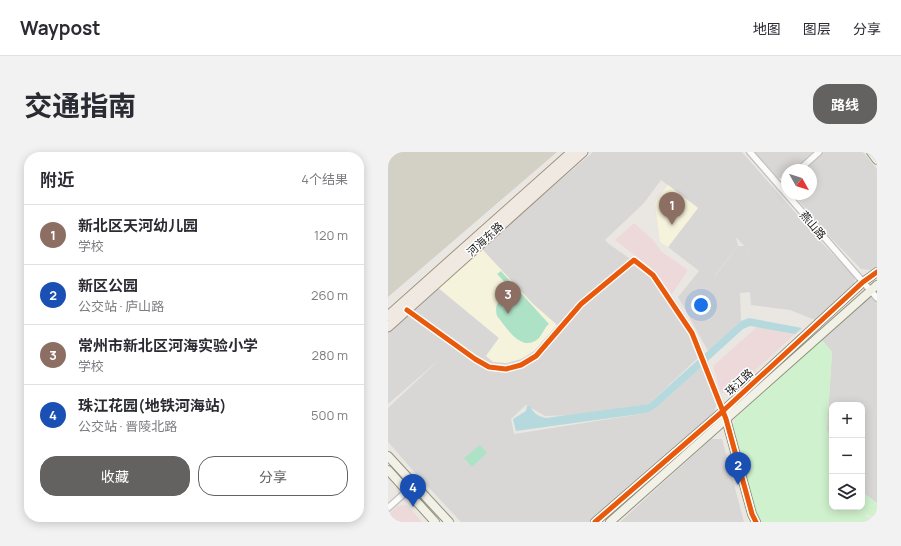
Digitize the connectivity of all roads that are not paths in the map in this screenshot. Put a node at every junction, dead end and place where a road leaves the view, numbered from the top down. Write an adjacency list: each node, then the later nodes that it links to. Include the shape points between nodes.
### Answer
1 (572, 152): 14 (main road, 河海东路)
2 (583, 152): 13 (main road, 河海东路)
3 (750, 152): 8 (street, 燕山路)
4 (819, 152): 7 (street)
5 (871, 152): 6 (street)
6 (877, 160)
7 (806, 164)
8 (780, 187): 10 (street, 燕山路)
9 (877, 272): 10 (street, 珠江路)
10 (863, 282): 11 (street, 燕山路); 16 (street, 珠江路)
11 (874, 288): 12 (street, 燕山路); 17 (street, 珠江路)
12 (877, 298)
13 (407, 310): 15 (main road, 河海东路); 16 (street, via 475,359 489,367 506,369 521,365 536,356 581,304 634,260 653,275 692,333)
14 (388, 316)
15 (388, 327)
16 (723, 411): 17 (street); 24 (street, 珠江路)
17 (726, 419): 25 (street, 珠江路); 26 (street)
18 (388, 456): 23 (street)
19 (388, 470): 20 (street)
20 (407, 491): 21 (street); 22 (street)
21 (388, 508)
22 (435, 522)
23 (449, 522)
24 (595, 522)
25 (610, 522)
26 (756, 522)

